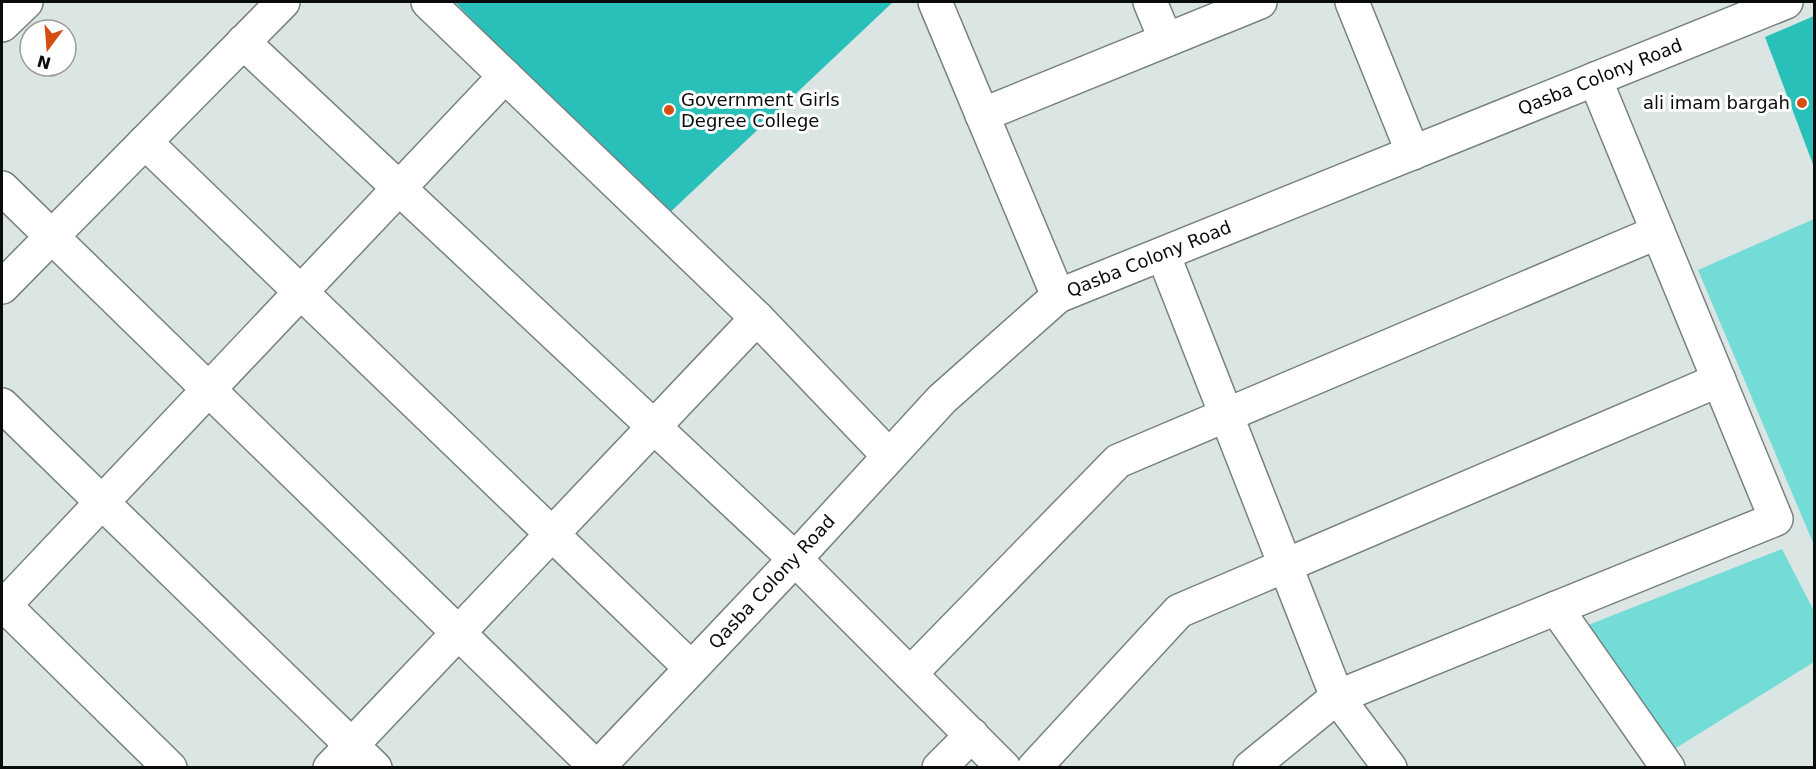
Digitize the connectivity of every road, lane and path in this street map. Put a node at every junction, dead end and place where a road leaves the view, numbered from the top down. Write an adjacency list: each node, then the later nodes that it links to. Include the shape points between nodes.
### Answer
1 (283, 2): 9 (street)
2 (429, 2): 10 (street)
3 (935, 2): 12 (street)
4 (1150, 2): 8 (street)
5 (1260, 2): 8 (street)
6 (1352, 2): 14 (street)
7 (1786, 2): 11 (street, Qasba Colony Road)
8 (1167, 40): 12 (street)
9 (243, 42): 13 (street); 16 (street)
10 (506, 76): 16 (street); 23 (street)
11 (1595, 80): 14 (street, Qasba Colony Road); 17 (street)
12 (982, 115): 22 (street)
13 (145, 142): 18 (street); 21 (street)
14 (1413, 153): 19 (street, Qasba Colony Road)
15 (2, 188): 18 (street)
16 (399, 189): 21 (street); 28 (street)
17 (1658, 232): 24 (street); 27 (street)
18 (51, 237): 20 (street); 25 (street)
19 (1163, 254): 22 (street, Qasba Colony Road); 27 (street)
20 (2, 287)
21 (301, 292): 25 (street); 31 (street)
22 (1058, 296): 29 (street, Qasba Colony Road, via 942,399)
23 (757, 318): 28 (street); 29 (street)
24 (1719, 380): 33 (street); 35 (street, via 1776,519)
25 (208, 390): 30 (street); 36 (street)
26 (2, 405): 30 (street)
27 (1227, 415): 33 (street); 38 (street, via 1118,461)
28 (654, 427): 31 (street); 32 (street)
29 (890, 456): 32 (street, Qasba Colony Road)
30 (102, 502): 34 (street); 41 (street)
31 (552, 534): 36 (street); 37 (street)
32 (795, 559): 37 (street, Qasba Colony Road); 38 (street)
33 (1286, 565): 39 (street); 47 (street, via 1179,611)
34 (2, 605): 42 (street)
35 (1556, 608): 39 (street); 50 (street)
36 (459, 632): 41 (street); 44 (street)
37 (691, 668): 44 (street, Qasba Colony Road)
38 (910, 674): 40 (street)
39 (1337, 697): 48 (street); 49 (street)
40 (972, 735): 45 (street); 46 (street)
41 (341, 756): 43 (street)
42 (170, 768)
43 (375, 768)
44 (597, 768)
45 (939, 768)
46 (1004, 768)
47 (1034, 768)
48 (1250, 768)
49 (1390, 768)
50 (1668, 768)

